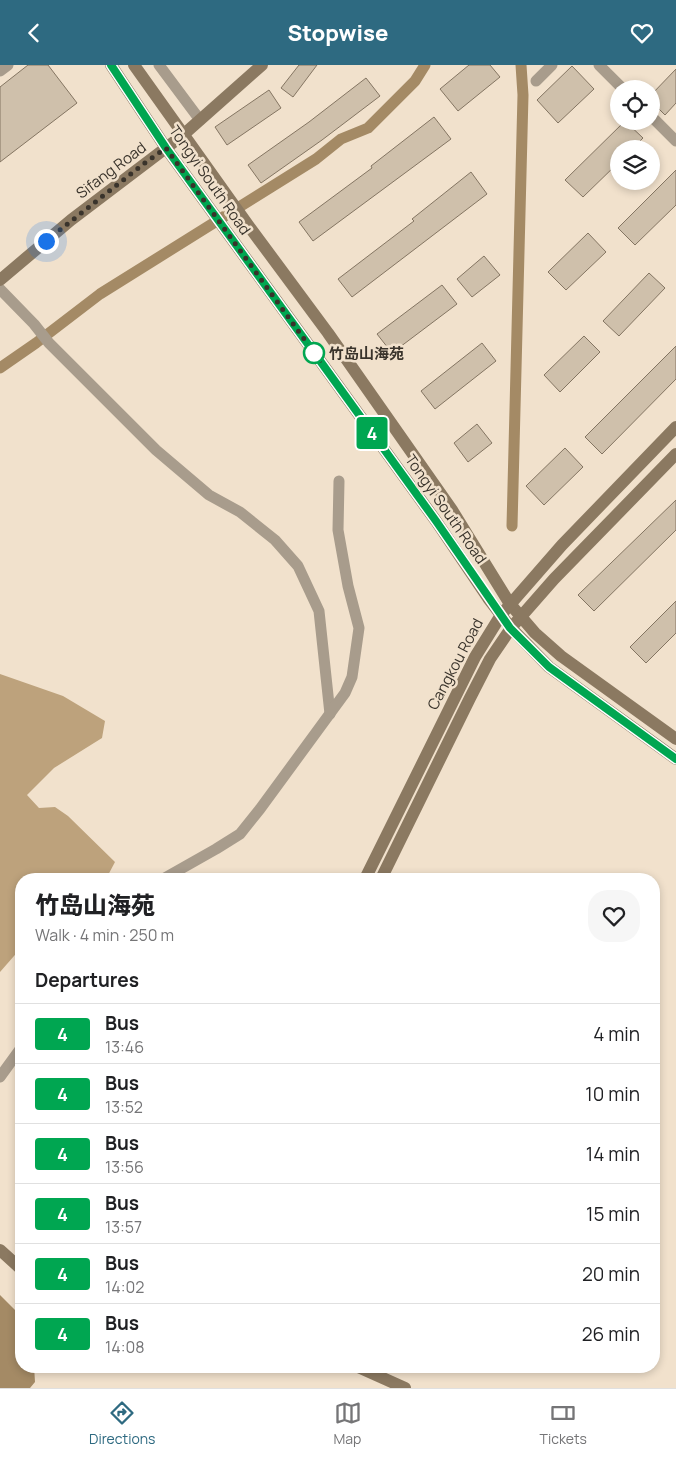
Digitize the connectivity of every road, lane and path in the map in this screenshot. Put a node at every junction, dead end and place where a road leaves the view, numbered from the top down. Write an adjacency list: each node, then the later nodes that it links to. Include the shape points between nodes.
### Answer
1 (8, 65): 8 (street)
2 (111, 65): 15 (main road, Tongyi South Road)
3 (134, 65): 13 (main road, Tongyi South Road)
4 (159, 65): 11 (street)
5 (262, 65): 11 (main road, Sifang Road)
6 (552, 65): 10 (street)
7 (599, 65): 9 (street)
8 (0, 71)
9 (614, 80)
10 (536, 81)
11 (200, 120): 13 (main road, Sifang Road)
12 (660, 125): 14 (street)
13 (183, 135): 15 (main road, Sifang Road); 21 (main road, Tongyi South Road, via 452,510)
14 (676, 141)
15 (166, 148): 16 (main road, Sifang Road); 22 (main road, Tongyi South Road, via 436,521)
16 (0, 279)
17 (0, 289): 25 (street, via 156,450 209,495 240,512 275,540 298,566 319,611)
18 (676, 427): 21 (main road, Cangkou Road)
19 (676, 454): 23 (main road, Cangkou Road)
20 (339, 481): 25 (street, via 338,530 359,628 352,677)
21 (510, 603): 22 (main road, Cangkou Road); 23 (main road, Tongyi South Road)
22 (500, 615): 24 (main road, Tongyi South Road); 29 (main road, Cangkou Road, via 475,657)
23 (520, 615): 24 (main road, Cangkou Road); 26 (main road, Tongyi South Road, via 561,656)
24 (510, 628): 27 (main road, Tongyi South Road, via 549,667); 30 (main road, Cangkou Road, via 490,659)
25 (330, 714): 28 (street, via 240,834)
26 (676, 739)
27 (676, 759)
28 (174, 873)
29 (368, 873)
30 (384, 873)
31 (15, 1056): 32 (street)
32 (0, 1077)
33 (0, 1250): 34 (main road)
34 (15, 1264)
35 (372, 1373): 36 (main road)
36 (405, 1388)

